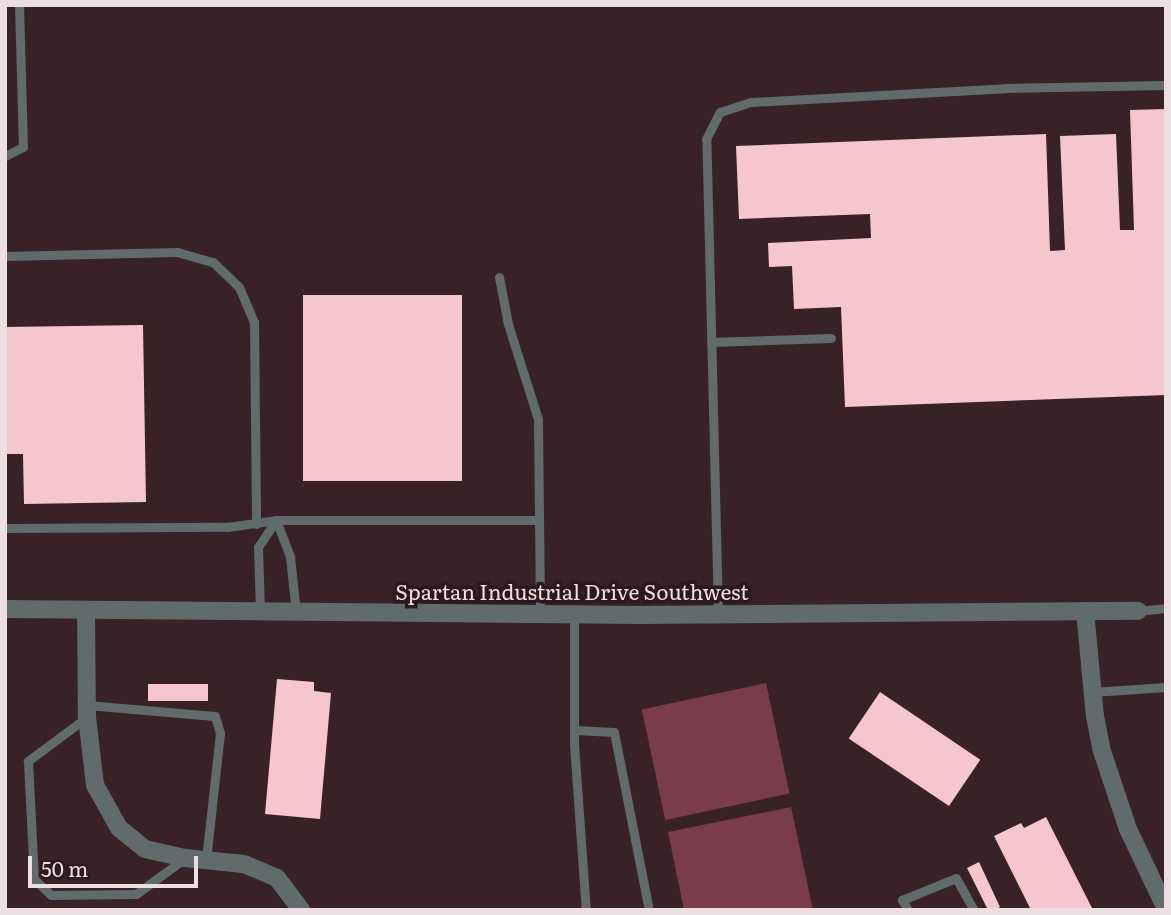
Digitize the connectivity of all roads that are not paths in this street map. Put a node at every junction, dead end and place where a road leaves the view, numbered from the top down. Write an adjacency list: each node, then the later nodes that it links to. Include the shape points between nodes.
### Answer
1 (19, 5): 3 (lane, via 23,146)
2 (1166, 85): 7 (lane, via 1006,88 751,102 720,112 706,139)
3 (5, 156)
4 (5, 256): 10 (lane, via 177,253 213,262 239,288 254,322)
5 (499, 277): 9 (lane, via 508,324 538,419)
6 (831, 338): 7 (lane)
7 (710, 342): 21 (lane)
8 (276, 520): 9 (lane); 10 (lane); 15 (lane, via 258,547); 18 (lane, via 290,557)
9 (538, 520): 19 (lane)
10 (256, 524): 11 (lane)
11 (5, 528)
12 (5, 608): 14 (street, Spartan Industrial Drive Southwest)
13 (1166, 608): 17 (lane)
14 (86, 610): 15 (street, Spartan Industrial Drive Southwest); 24 (street)
15 (260, 611): 18 (street, Spartan Industrial Drive Southwest)
16 (1085, 611): 17 (street, Spartan Industrial Drive Southwest); 21 (street, Spartan Industrial Drive Southwest); 23 (street)
17 (1138, 611)
18 (296, 612): 19 (street, Spartan Industrial Drive Southwest)
19 (540, 614): 20 (street, Spartan Industrial Drive Southwest)
20 (574, 614): 21 (street, Spartan Industrial Drive Southwest); 25 (lane)
21 (718, 614)
22 (1166, 687): 23 (lane)
23 (1092, 692): 28 (street, via 1111,785)
24 (87, 711): 26 (street, via 95,785 119,828 145,849); 26 (lane, via 28,761 34,879 51,895 136,894); 27 (lane, via 215,716 220,733)
25 (575, 730): 30 (lane); 31 (lane, via 614,732)
26 (185, 858): 27 (street)
27 (206, 860): 29 (street, via 244,864 277,878)
28 (1166, 909)
29 (301, 910)
30 (586, 910)
31 (649, 910)
32 (908, 910): 33 (lane, via 902,900 956,878)
33 (974, 910)

